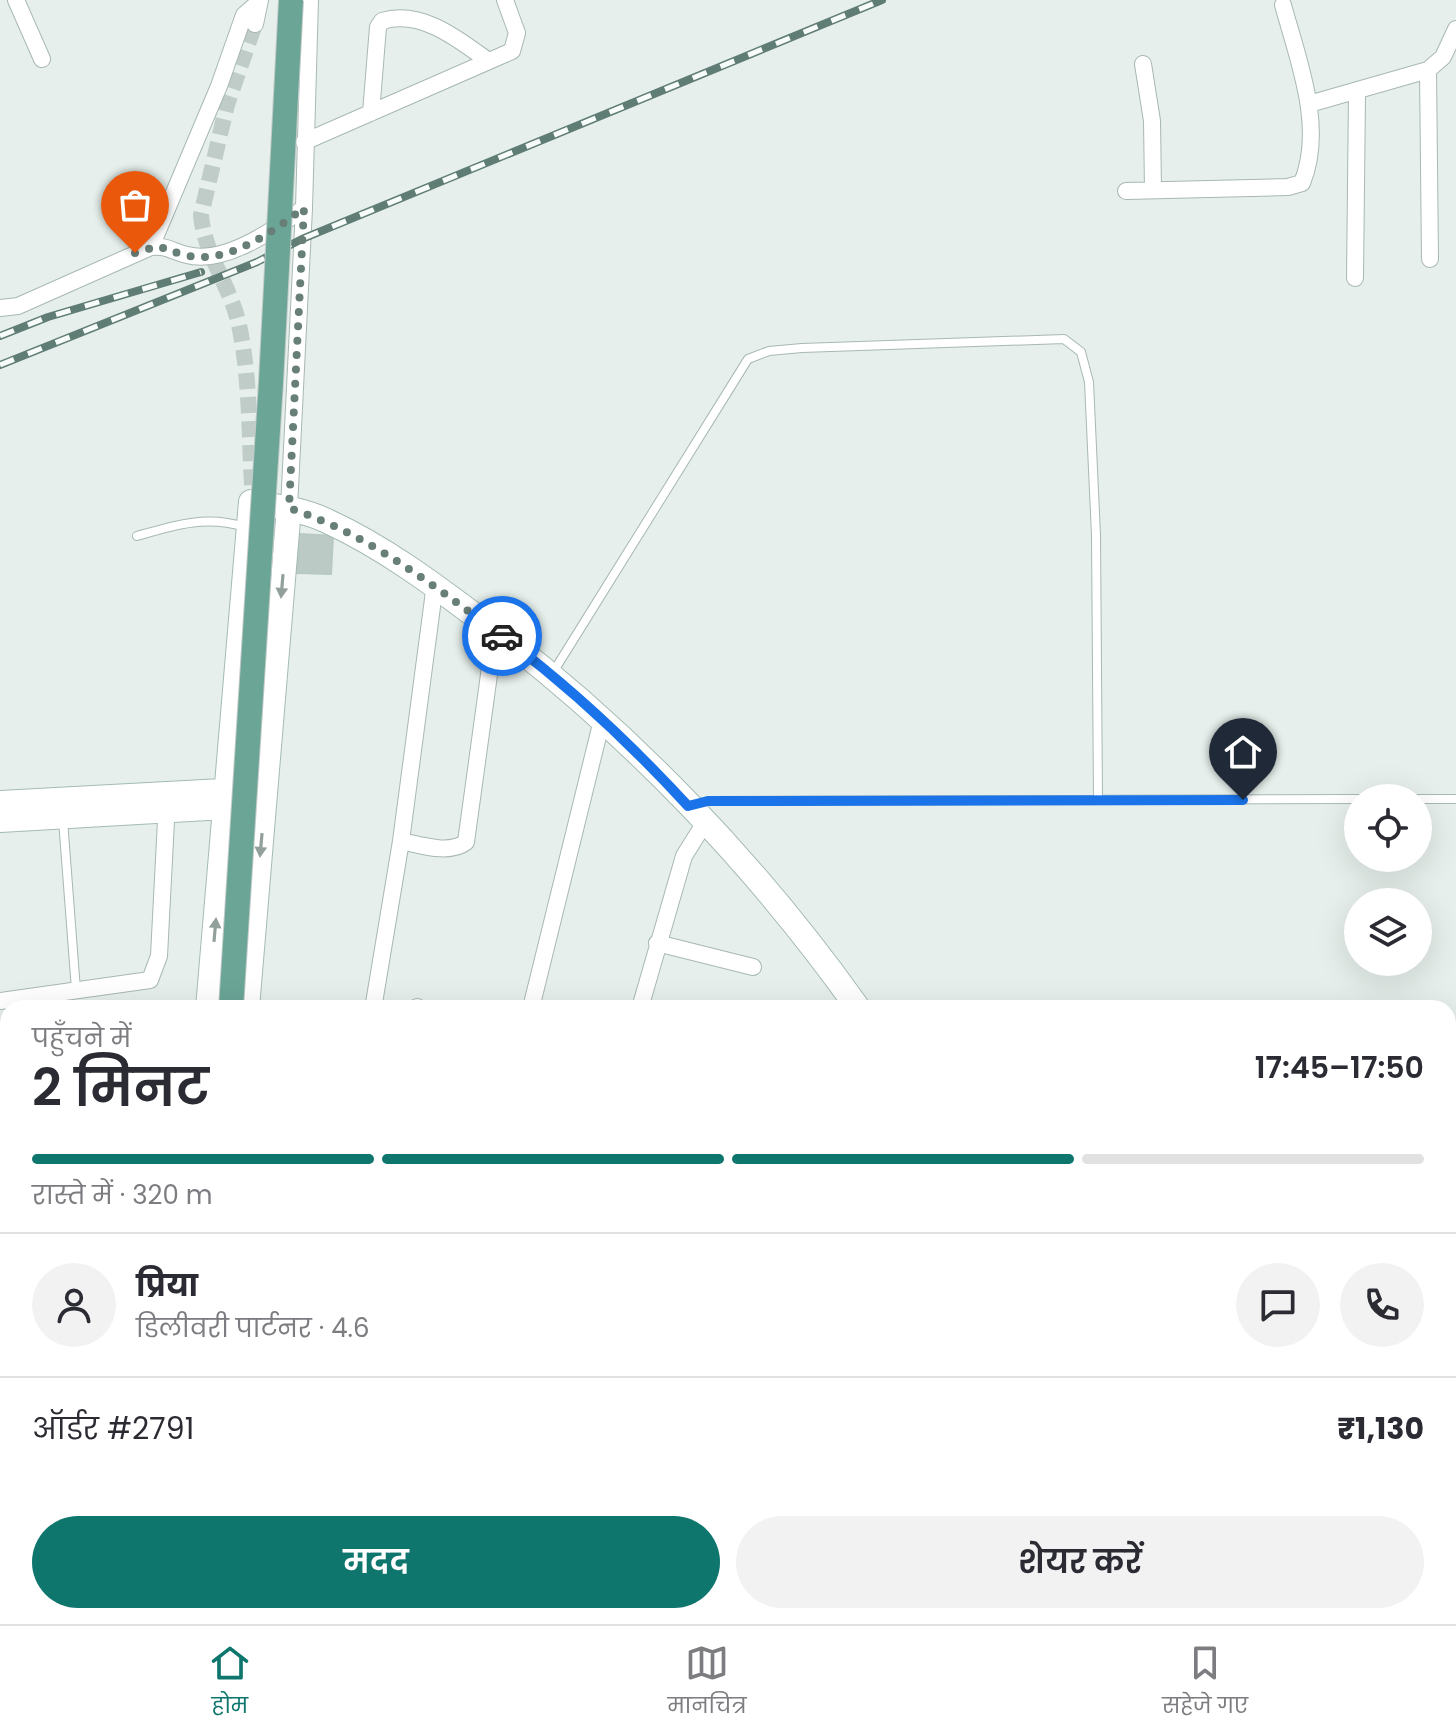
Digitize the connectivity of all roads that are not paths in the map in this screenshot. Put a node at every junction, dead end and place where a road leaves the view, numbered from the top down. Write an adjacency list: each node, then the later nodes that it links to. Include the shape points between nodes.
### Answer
1 (16, 0): 9 (street)
2 (291, 0): 48 (main road, bridge)
3 (310, 0): 16 (street)
4 (505, 0): 10 (street, via 517,43 505,55)
5 (259, 1): 7 (street); 20 (street, via 244,15)
6 (1283, 5): 14 (street)
7 (255, 24)
8 (1456, 29): 12 (street, via 1443,57)
9 (42, 59)
10 (487, 60): 15 (street); 15 (street, via 433,25 382,21)
11 (1143, 64): 17 (street, via 1152,121)
12 (1428, 70): 13 (street); 21 (street)
13 (1357, 93): 14 (street); 22 (street)
14 (1309, 104): 17 (street, via 1309,161 1302,183)
15 (371, 113): 16 (street)
16 (304, 142): 19 (street)
17 (1153, 189): 18 (street)
18 (1126, 191)
19 (304, 208): 20 (street, via 263,237 223,253 188,256 165,246); 24 (street)
20 (151, 247): 23 (street, via 18,306)
21 (1430, 259)
22 (1355, 278)
23 (0, 308)
24 (289, 508): 25 (street, via 252,493); 27 (street, via 326,520); 31 (street, one-way to 31)
25 (250, 528): 26 (lane, via 213,519); 32 (street)
26 (137, 536)
27 (435, 584): 28 (street); 42 (street)
28 (495, 631): 29 (street); 42 (street, via 466,842 445,849)
29 (552, 675): 30 (street); 37 (lane, via 748,359 802,348 1064,339 1081,352 1089,382)
30 (602, 720): 39 (street); 51 (street)
31 (265, 797): 32 (street); 49 (street, one-way to 49)
32 (227, 799): 36 (street); 47 (street, one-way to 32)
33 (1344, 799): 37 (lane)
34 (1432, 799): 35 (lane)
35 (1456, 799)
36 (167, 800): 38 (street); 40 (street); 45 (street, via 156,972 139,984)
37 (1098, 800): 39 (lane, via 708,801)
38 (0, 803)
39 (696, 815): 43 (street); 53 (street, via 806,935)
40 (63, 816): 41 (street); 45 (lane)
41 (0, 820)
42 (401, 841): 50 (street)
43 (657, 943): 44 (street); 52 (street)
44 (753, 967)
45 (76, 990): 46 (street)
46 (7, 1000)
47 (209, 1000)
48 (232, 1000)
49 (248, 1000)
50 (374, 1000)
51 (533, 1000)
52 (642, 1000)
53 (852, 1000)

